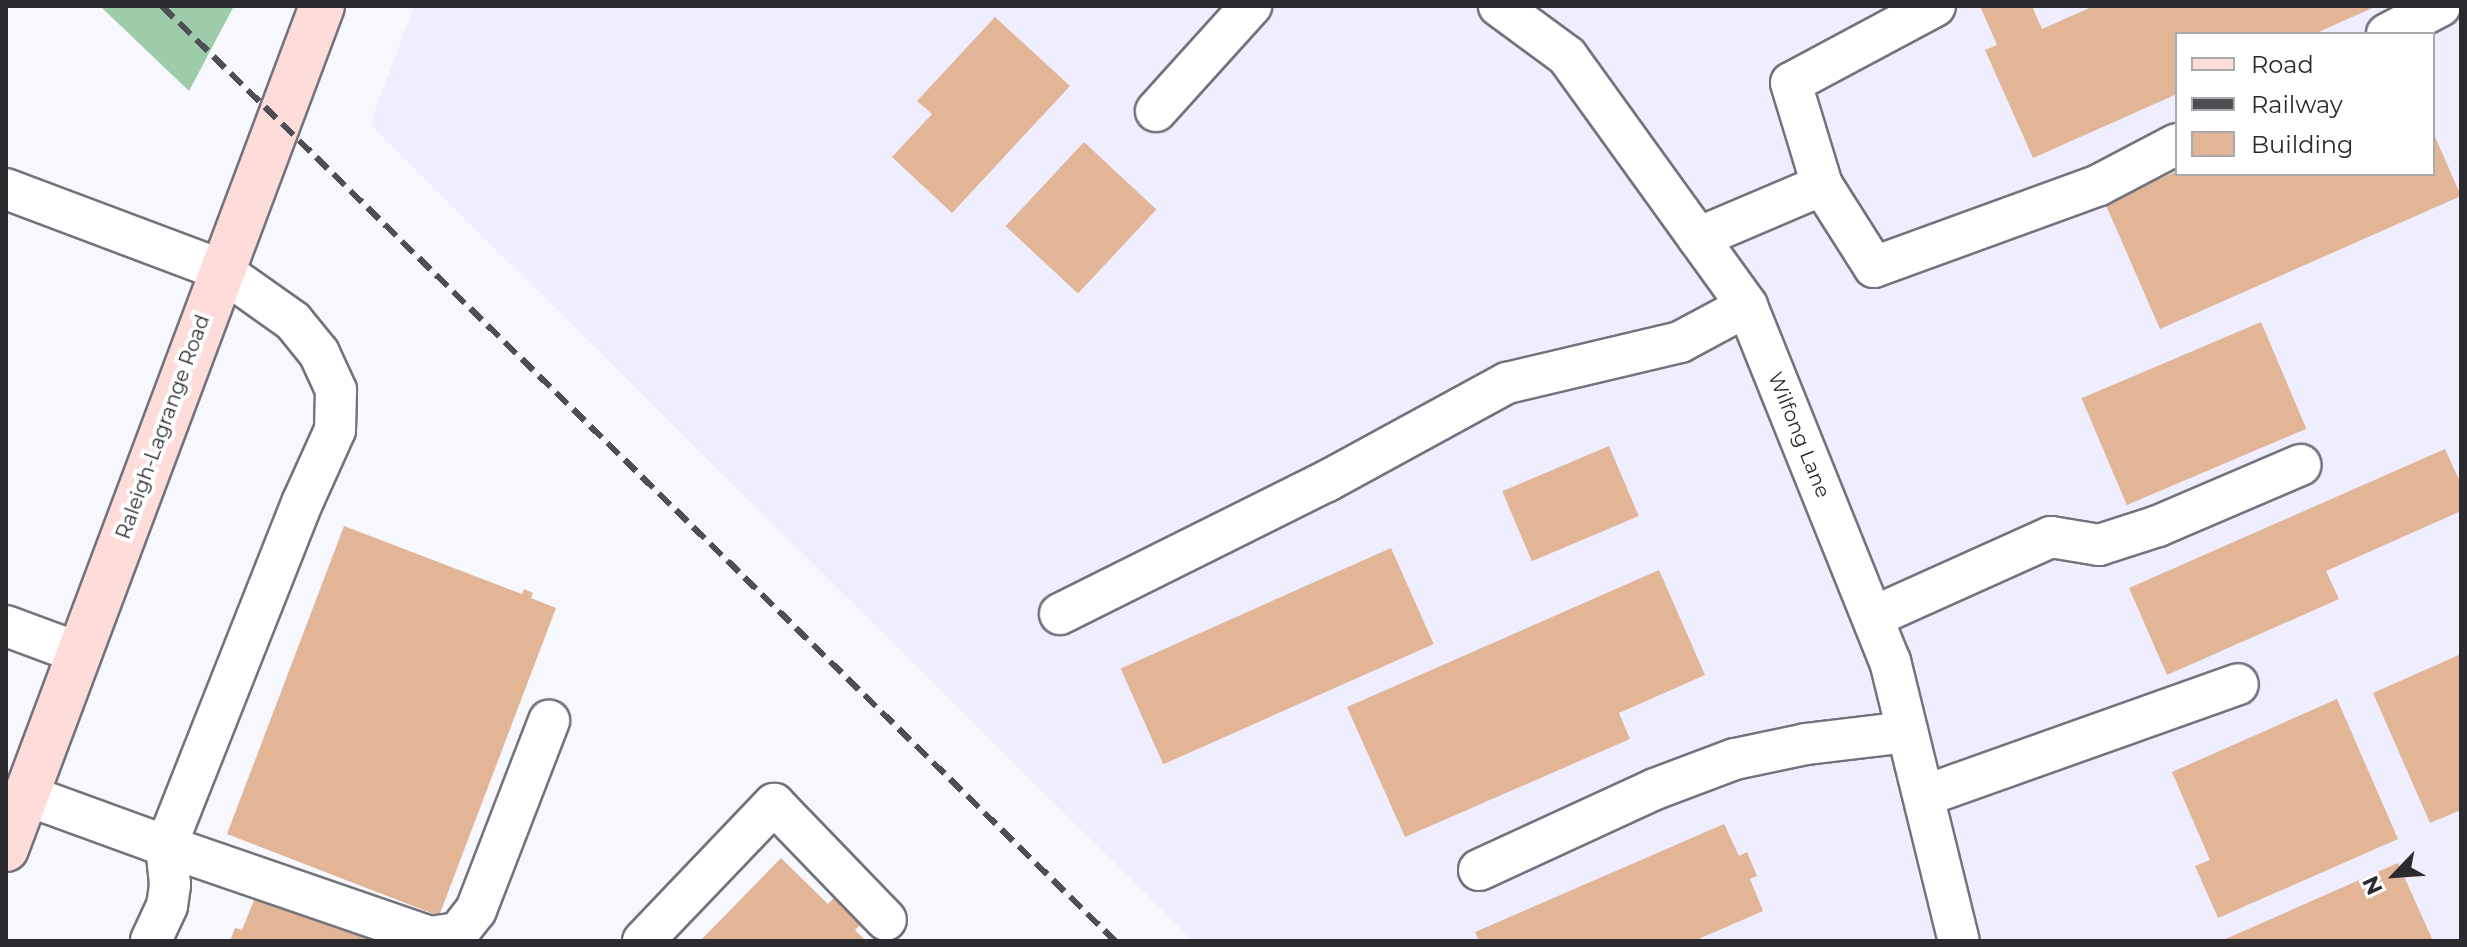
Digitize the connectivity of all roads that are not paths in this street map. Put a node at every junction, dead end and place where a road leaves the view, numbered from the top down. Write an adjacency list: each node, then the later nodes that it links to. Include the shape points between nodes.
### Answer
1 (322, 6): 12 (main road, Raleigh-Lagrange Road)
2 (1251, 6): 7 (street)
3 (1499, 6): 11 (street, Wilfong Lane, via 1567,56)
4 (1935, 6): 9 (street, via 1791,83)
5 (2440, 6): 6 (street)
6 (2391, 32)
7 (1156, 111)
8 (2175, 145): 9 (street, via 2099,185 1874,267)
9 (1822, 185): 11 (street)
10 (6, 189): 12 (street)
11 (1698, 238): 13 (street, Wilfong Lane)
12 (221, 270): 18 (main road, Raleigh-Lagrange Road); 24 (street, via 293,321 319,353 336,390 335,430)
13 (1747, 306): 15 (street, via 1680,342 1507,383 1327,481); 16 (street, Wilfong Lane)
14 (2300, 465): 16 (street, via 2158,526 2099,545 2051,537)
15 (1060, 614)
16 (1873, 617): 21 (street, Wilfong Lane)
17 (6, 626): 18 (street)
18 (79, 653): 22 (main road, Raleigh-Lagrange Road)
19 (2238, 684): 23 (street)
20 (549, 721): 24 (street, via 476,910 458,933 430,937)
21 (1907, 732): 23 (street, Wilfong Lane); 26 (street, via 1735,759 1655,789)
22 (26, 795): 24 (street); 25 (main road, Raleigh-Lagrange Road)
23 (1924, 796): 30 (street, Wilfong Lane)
24 (166, 846): 28 (street, via 167,906)
25 (6, 849)
26 (1479, 870)
27 (886, 920): 29 (street, via 774,804)
28 (151, 941)
29 (643, 941)
30 (1959, 941)

